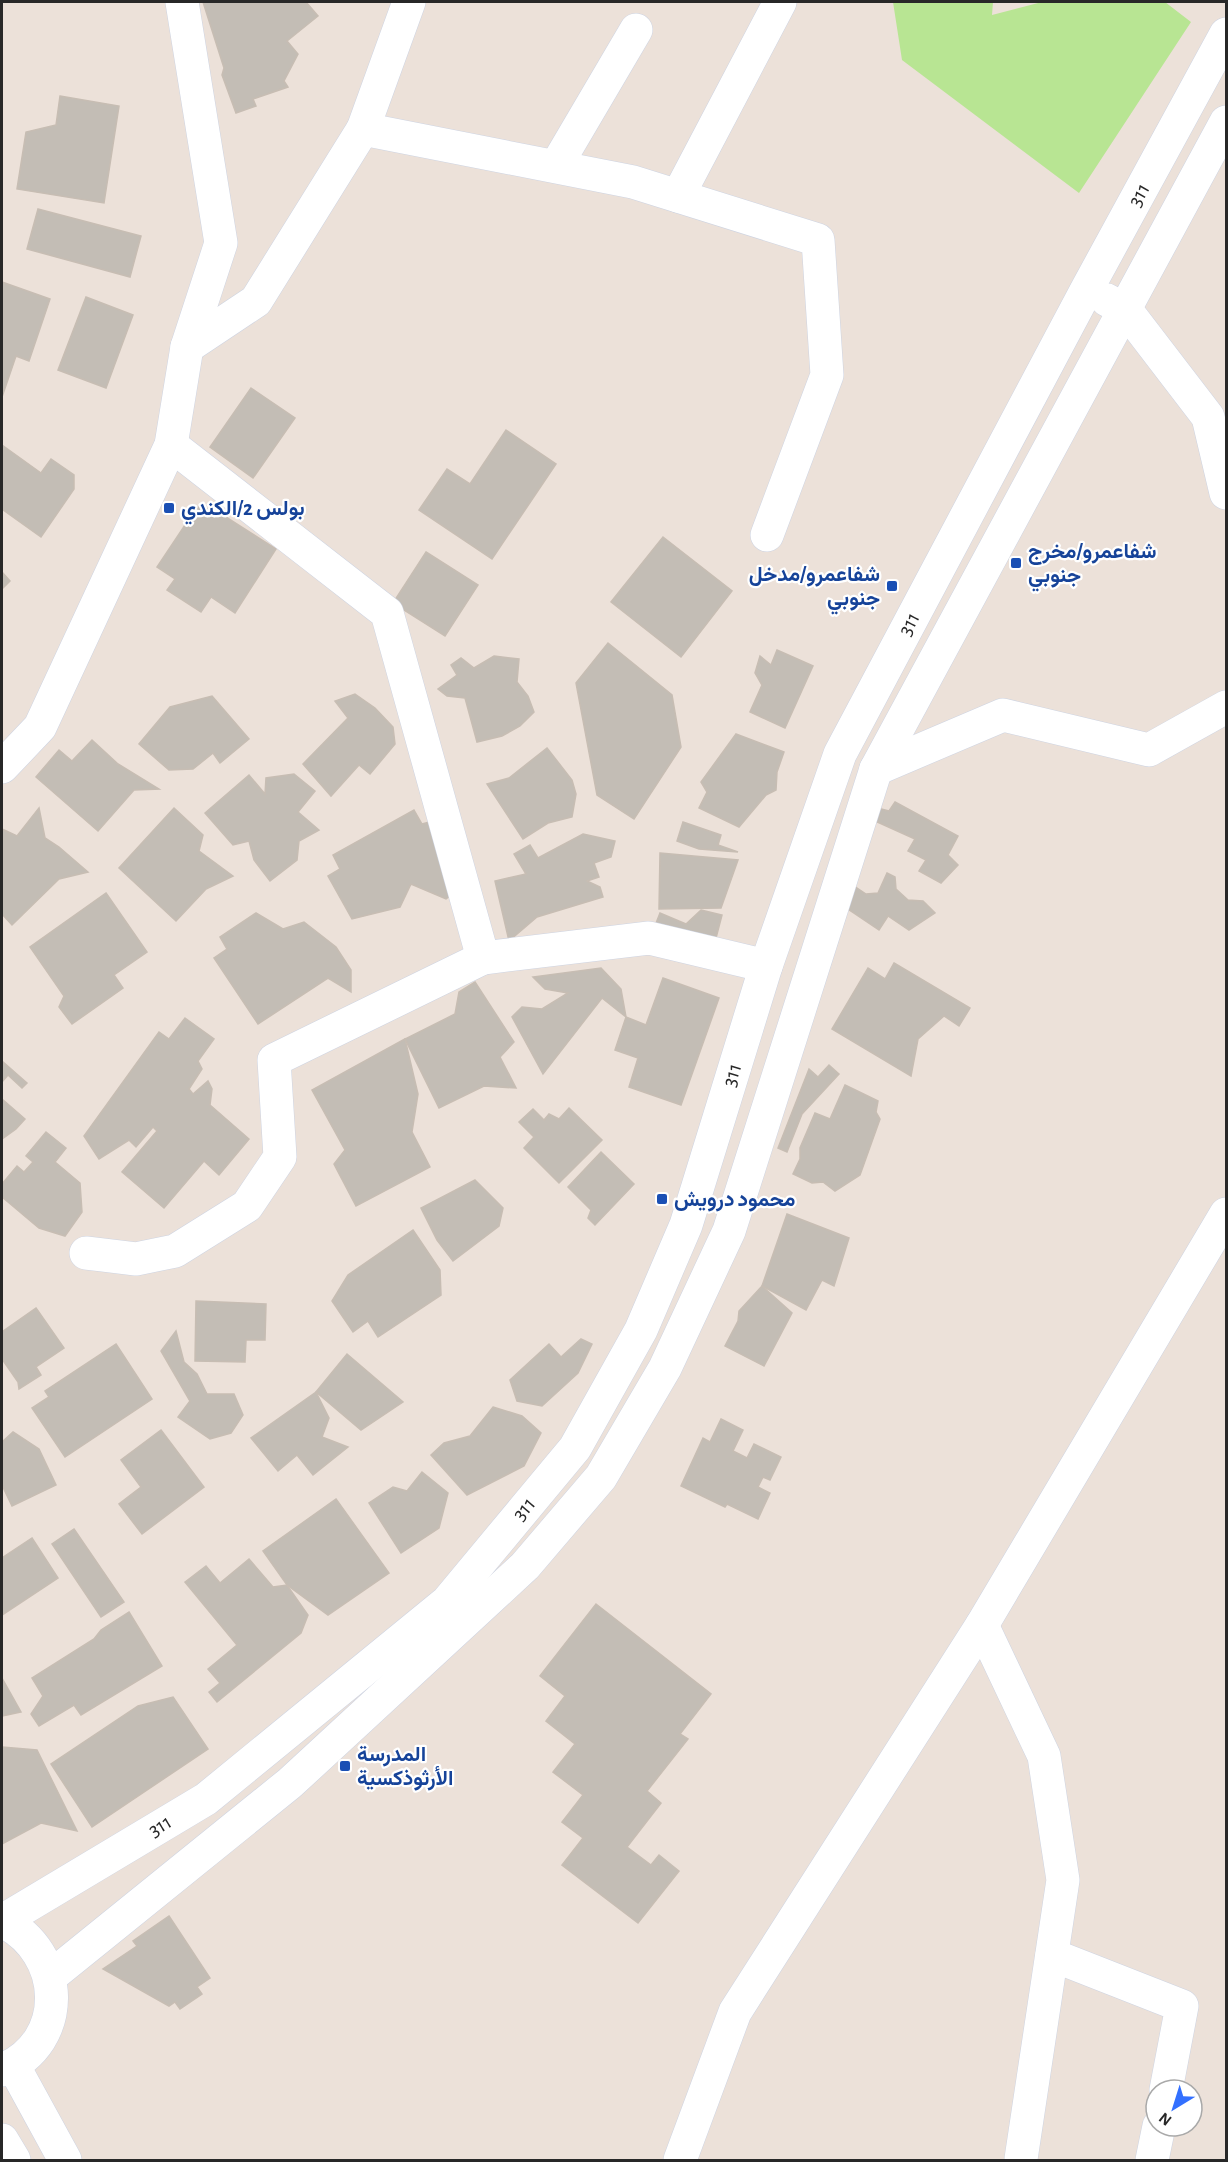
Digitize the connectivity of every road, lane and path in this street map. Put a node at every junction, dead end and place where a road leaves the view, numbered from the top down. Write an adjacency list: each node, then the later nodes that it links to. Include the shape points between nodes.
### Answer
1 (182, 2): 12 (street, via 221,243)
2 (409, 2): 7 (street)
3 (780, 2): 9 (street)
4 (636, 30): 8 (street)
5 (1227, 34): 10 (street, 311)
6 (1227, 122): 11 (street, 311)
7 (363, 129): 8 (street); 12 (street, via 256,301)
8 (556, 166): 9 (street)
9 (678, 196): 16 (street, via 818,240 827,375)
10 (1087, 289): 11 (street); 21 (street, 311, via 840,754)
11 (1126, 310): 13 (street); 19 (street, 311)
12 (187, 347): 14 (street)
13 (1217, 411): 15 (street)
14 (171, 445): 18 (street, via 40,727); 20 (street, via 387,612)
15 (1227, 493)
16 (767, 535)
17 (1227, 707): 19 (street, via 1149,750 1003,715)
18 (2, 766)
19 (876, 769): 27 (street, 311, via 729,1231 665,1368 601,1477 525,1566 290,1783)
20 (483, 958): 21 (street, via 649,938); 23 (street, via 274,1060 280,1157 247,1206 175,1251 136,1259)
21 (766, 966): 25 (street, 311, via 686,1226 641,1330 575,1448 447,1602 206,1799)
22 (1227, 1214): 24 (street)
23 (86, 1253)
24 (982, 1625): 26 (street, via 1044,1756 1063,1880); 35 (street, via 735,2012)
25 (2, 1921): 27 (street, via 19,1930 38,1951)
26 (1052, 1955): 29 (street, via 1182,2007); 32 (street)
27 (50, 1977): 28 (street, via 48,2022 34,2047)
28 (7, 2068): 34 (street)
29 (1168, 2078)
30 (1157, 2138): 36 (street)
31 (2, 2140): 33 (street)
32 (1021, 2159)
33 (14, 2160)
34 (65, 2160)
35 (680, 2160)
36 (1152, 2160)

